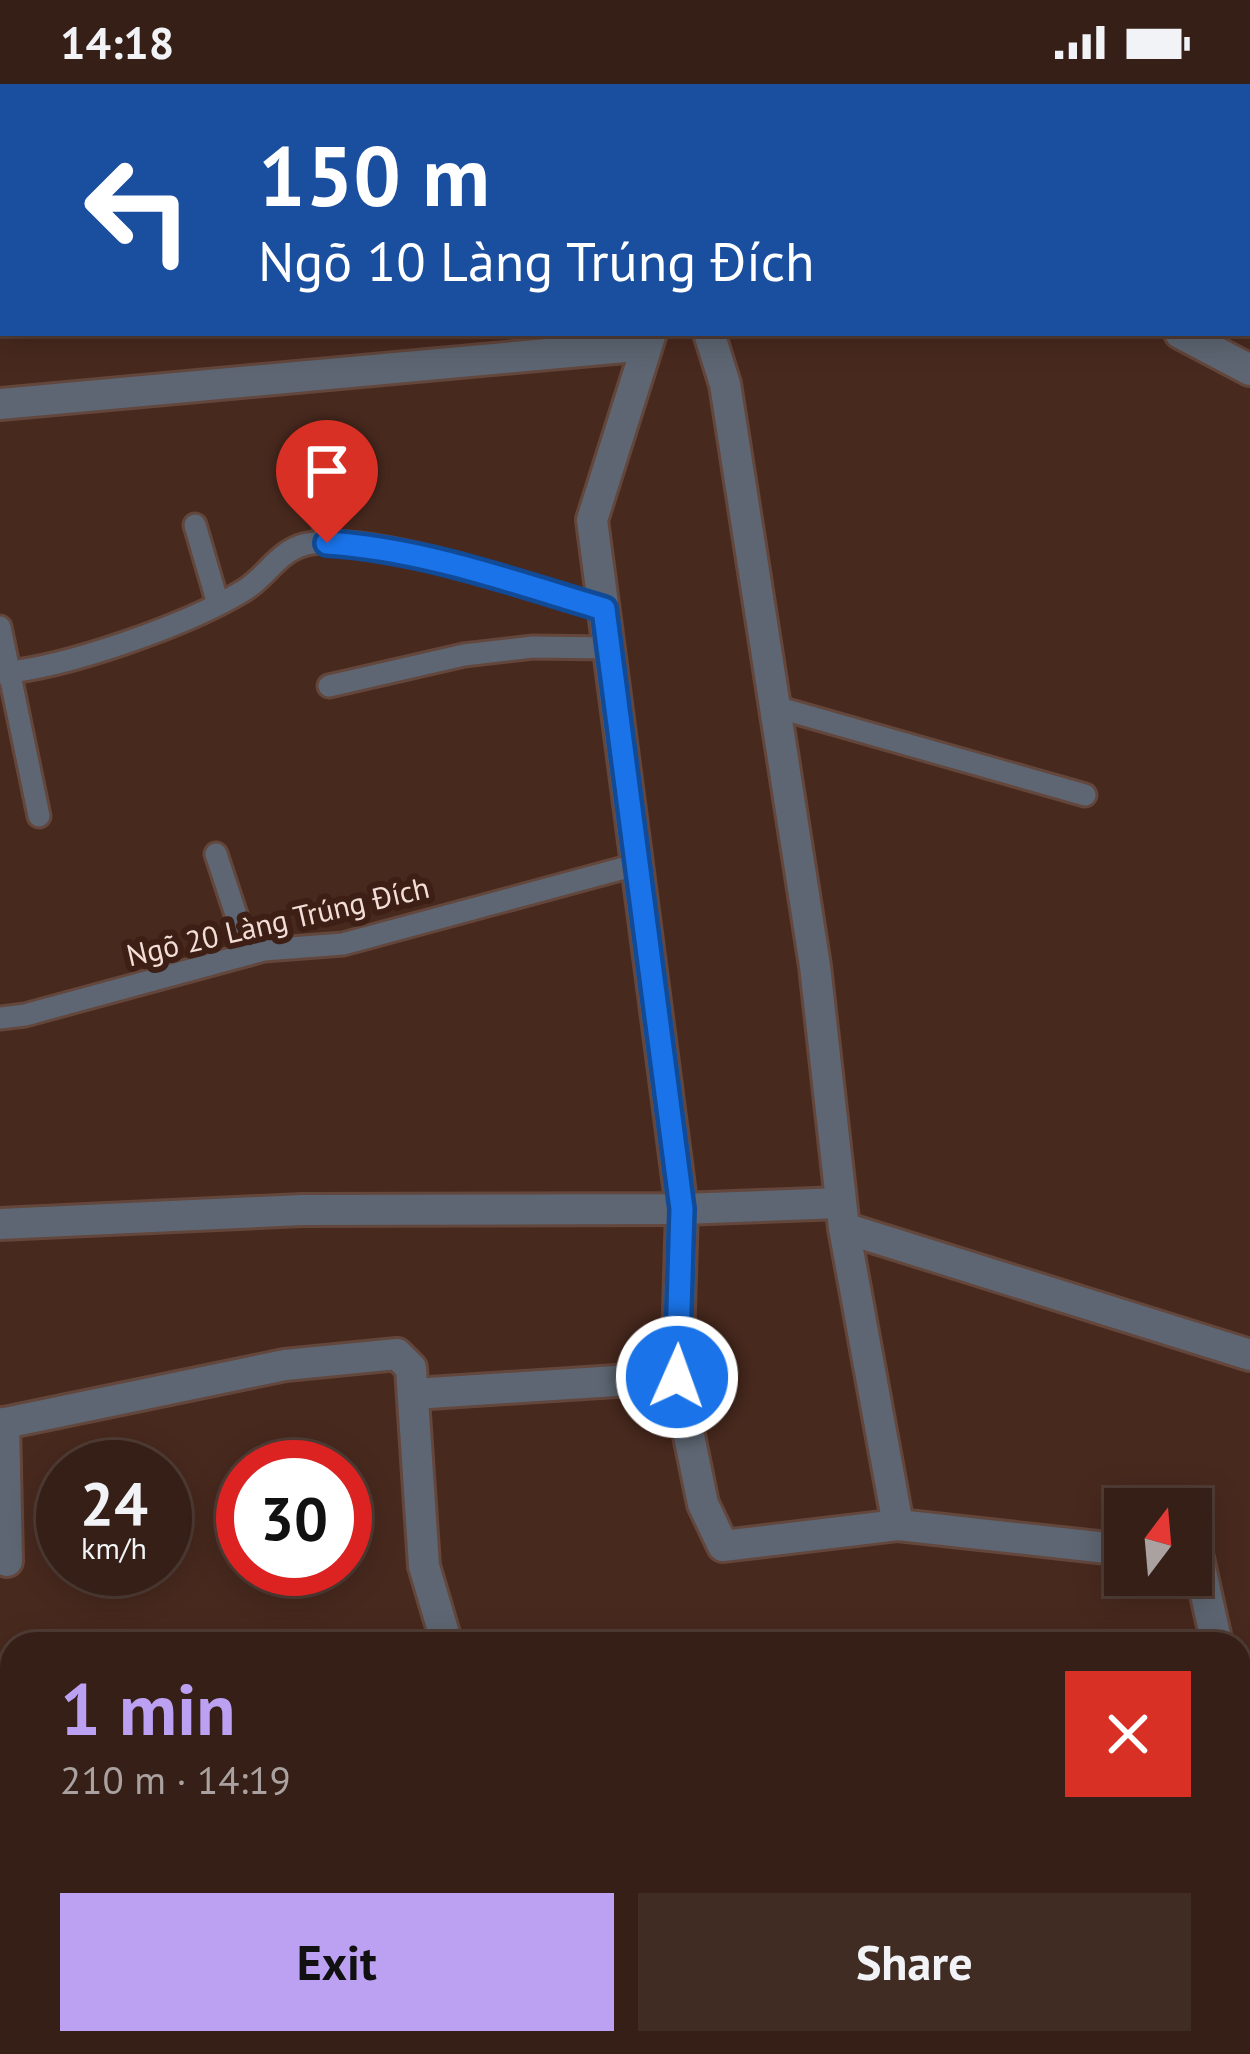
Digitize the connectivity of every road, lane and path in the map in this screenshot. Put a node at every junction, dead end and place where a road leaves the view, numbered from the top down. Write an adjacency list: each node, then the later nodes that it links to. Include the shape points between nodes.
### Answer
1 (710, 336): 15 (street)
2 (1186, 336): 4 (street)
3 (649, 339): 5 (street); 10 (street, via 592,520)
4 (1250, 370)
5 (0, 404)
6 (314, 455): 8 (lane)
7 (195, 525): 9 (lane)
8 (327, 543): 9 (lane, via 301,545); 10 (lane, via 439,560)
9 (218, 604): 13 (lane, via 88,654)
10 (604, 609): 12 (street)
11 (0, 627): 13 (lane)
12 (609, 647): 14 (lane, via 464,655); 19 (street)
13 (5, 672): 17 (lane)
14 (329, 686)
15 (776, 707): 16 (lane); 23 (street)
16 (1085, 795)
17 (38, 816)
18 (216, 854): 20 (lane)
19 (639, 864): 20 (lane, Ngõ 20 Làng Trúng Đích, via 343,944); 22 (street)
20 (249, 954): 21 (lane, Ngõ 20 Làng Trúng Đích)
21 (0, 1018)
22 (682, 1209): 23 (street); 24 (street, via 302,1210); 26 (street)
23 (842, 1215): 25 (street); 29 (street)
24 (0, 1224)
25 (1250, 1355)
26 (677, 1377): 27 (street); 29 (street, via 703,1504 723,1546)
27 (414, 1394): 28 (street, via 412,1368 388,1352 284,1365); 33 (street, via 424,1566)
28 (2, 1423): 31 (street)
29 (898, 1525): 30 (street)
30 (1104, 1548)
31 (7, 1561)
32 (1206, 1596): 34 (street)
33 (443, 1632)
34 (1214, 1632)

